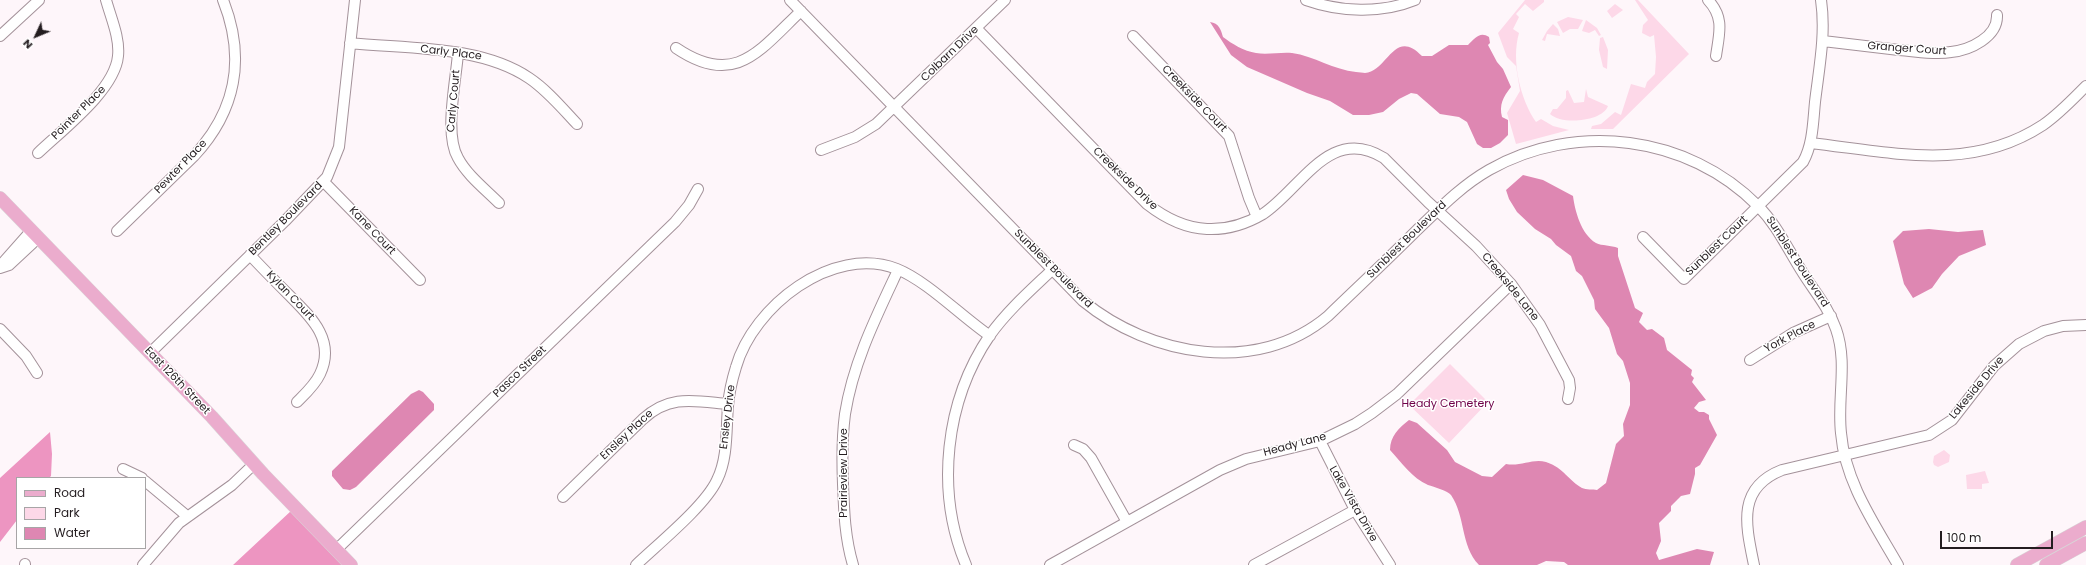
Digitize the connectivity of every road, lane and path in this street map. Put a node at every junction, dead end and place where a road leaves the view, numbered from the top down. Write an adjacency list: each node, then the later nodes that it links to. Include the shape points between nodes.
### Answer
1 (38, 0): 15 (street)
2 (106, 0): 27 (street, Pointer Place, via 118,43 114,73 95,99)
3 (223, 0): 35 (street, Pewter Place, via 233,30 236,66 231,92 220,121 194,156)
4 (355, 0): 18 (street, Bentley Boulevard)
5 (790, 0): 12 (street, Sunblest Boulevard)
6 (1005, 0): 14 (street, Colbarn Drive)
7 (1306, 0): 11 (street)
8 (1415, 0): 11 (street, via 1373,10)
9 (1708, 0): 21 (street, via 1720,21)
10 (1821, 0): 17 (street)
11 (1337, 4)
12 (800, 11): 19 (street, via 755,55 734,64 724,66 703,63); 23 (street, Sunblest Boulevard)
13 (1997, 15): 17 (street, Granger Court, via 1996,26 1985,39 1951,52 1926,52)
14 (976, 28): 23 (street, Colbarn Drive); 34 (street, Creekside Drive, via 1156,211 1178,223 1203,229 1234,226)
15 (0, 36)
16 (1133, 36): 34 (street, Creekside Court, via 1229,136 1248,198)
17 (1823, 41): 25 (street)
18 (350, 43): 20 (street, Carly Place); 28 (street, Bentley Boulevard, via 339,147)
19 (676, 48)
20 (458, 53): 24 (street, Carly Place, via 483,57 518,71 536,83); 31 (street, Carly Court, via 451,132 453,148 463,166)
21 (1716, 56)
22 (2086, 86): 25 (street, via 2033,131 2007,144 1980,152 1921,156)
23 (894, 107): 26 (street, Colbarn Drive, via 861,134); 40 (street, Sunblest Boulevard)
24 (577, 124)
25 (1810, 143): 32 (street, via 1800,166)
26 (821, 150)
27 (38, 153)
28 (324, 182): 38 (street, Bentley Boulevard); 42 (street, Kane Court)
29 (698, 189): 67 (street, Pasco Street, via 675,222)
30 (0, 198): 36 (main road, East 126th Street)
31 (499, 203)
32 (1758, 206): 33 (street, Sunblest Boulevard, via 1722,178 1683,157 1636,144 1600,140 1556,145 1510,159 1474,180); 37 (street, Sunblest Court, via 1684,279); 44 (street, Sunblest Boulevard, via 1778,229)
33 (1437, 211): 34 (street, Creekside Drive, via 1384,158 1375,152 1355,148 1337,151 1325,158); 40 (street, Sunblest Boulevard, via 1316,326 1290,340 1247,351 1188,350 1142,337 1094,310); 43 (street, Creekside Lane, via 1476,246)
34 (1257, 217)
35 (117, 231)
36 (35, 234): 39 (street); 48 (main road, East 126th Street)
37 (1643, 237)
38 (250, 256): 48 (street, Bentley Boulevard); 52 (street, Kylan Court, via 314,321 323,337 325,352 321,374)
39 (0, 267)
40 (1053, 269): 47 (street, via 1014,307)
41 (898, 270): 47 (street, Ensley Drive, via 920,283); 53 (street, Ensley Drive, via 874,264 847,266 819,275 794,289 770,310 750,338 736,366); 71 (street, Prairieview Drive, via 853,376 845,415 842,462 844,521)
42 (420, 280)
43 (1510, 284): 51 (street, Creekside Lane, via 1540,325 1558,357 1569,380); 54 (street, Heady Lane, via 1389,401 1358,422)
44 (1831, 316): 49 (street, York Place, via 1793,333); 56 (street, Sunblest Boulevard, via 1839,337 1842,357 1840,415)
45 (2086, 325): 56 (street, Lakeside Drive, via 2063,326 2044,331 2019,344 1984,377 1957,415 1935,432 1916,440)
46 (0, 330): 50 (street, via 26,356)
47 (990, 336): 72 (street, via 966,382 956,414 948,456 950,509 954,531)
48 (150, 353): 57 (main road, East 126th Street)
49 (1750, 360)
50 (37, 373)
51 (1568, 399)
52 (297, 402)
53 (728, 404): 61 (street, Ensley Place, via 680,401 666,403 657,408); 70 (street, Ensley Drive, via 724,454 716,484 706,498)
54 (1320, 440): 62 (street, Lake Vista Drive); 64 (street, Heady Lane, via 1238,462)
55 (1074, 445): 64 (street, via 1083,449 1091,458)
56 (1843, 455): 76 (street, Lakeside Drive, via 1782,470 1758,486 1746,513); 77 (street, Sunblest Boulevard, via 1855,488)
57 (254, 464): 63 (street, via 232,485); 67 (main road, East 126th Street)
58 (123, 468): 59 (street)
59 (140, 477)
60 (146, 482): 63 (street)
61 (563, 497)
62 (1354, 510): 74 (street); 75 (street, Lake Vista Drive)
63 (187, 516): 68 (street)
64 (1127, 522): 73 (street, Heady Lane)
65 (2086, 527): 78 (main road)
66 (2086, 543): 79 (main road)
67 (336, 550): 69 (main road, East 126th Street)
68 (143, 565)
69 (351, 565)
70 (636, 565)
71 (853, 565)
72 (966, 565)
73 (1050, 565)
74 (1254, 565)
75 (1390, 565)
76 (1754, 565)
77 (1898, 565)
78 (2017, 565)
79 (2046, 565)

